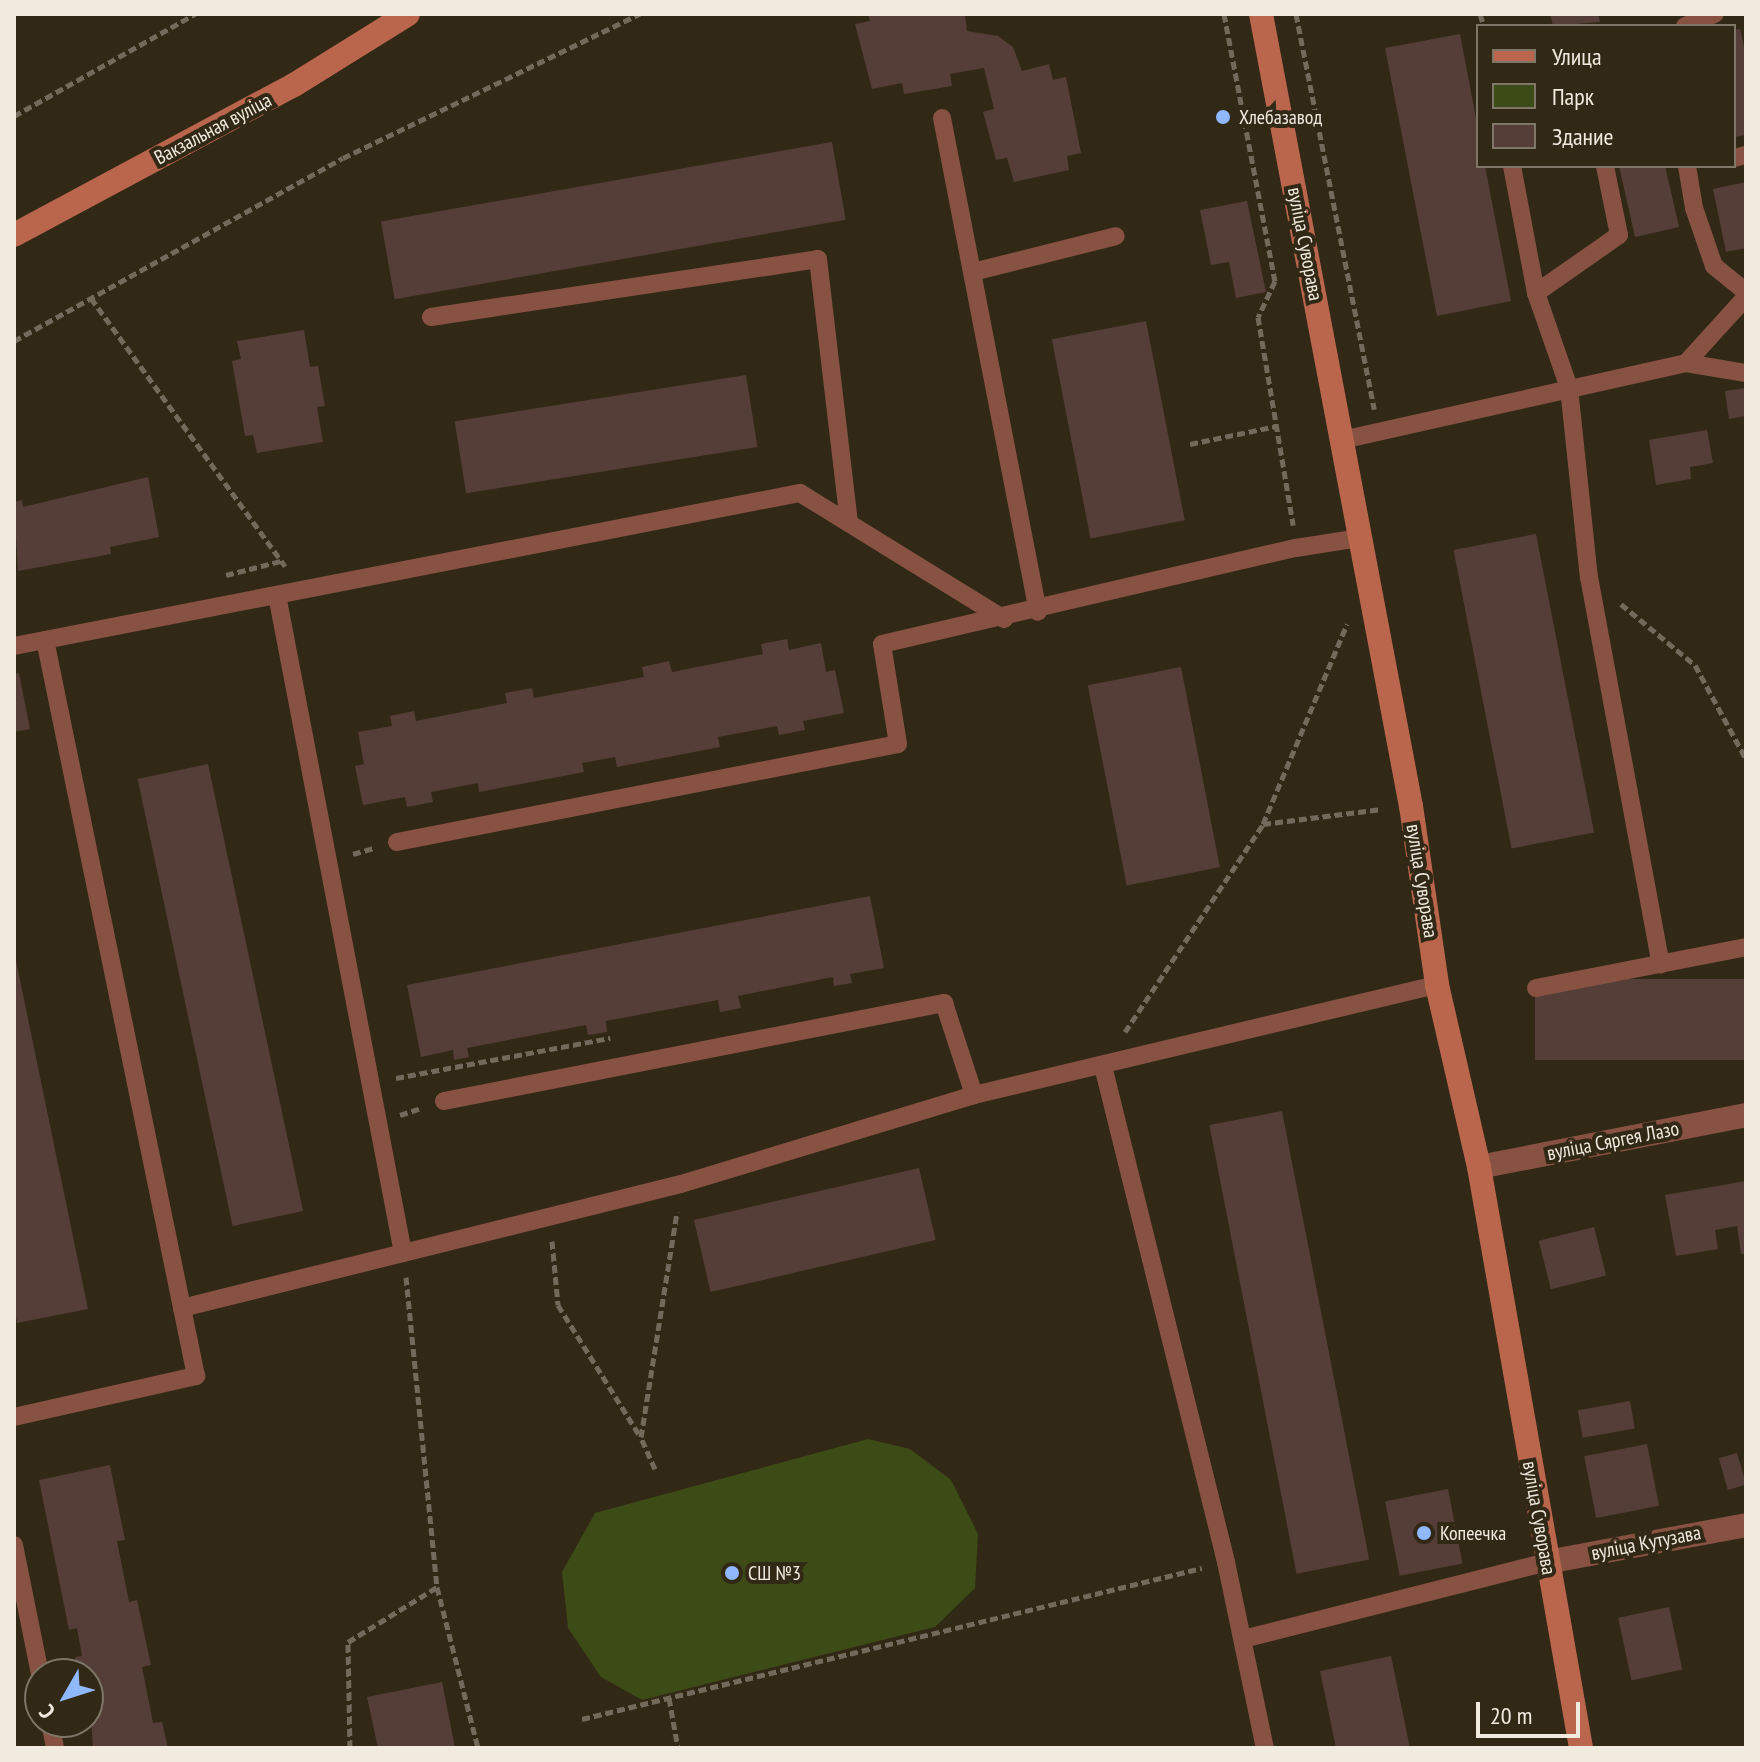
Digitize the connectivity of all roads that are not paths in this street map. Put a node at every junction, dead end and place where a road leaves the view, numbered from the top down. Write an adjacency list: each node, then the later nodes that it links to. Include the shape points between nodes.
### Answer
1 (408, 14): 9 (main road, Вакзальная вуліца, via 294,85)
2 (1261, 14): 18 (main road, вуліца Суворава)
3 (1715, 14): 4 (lane)
4 (1690, 24)
5 (942, 118): 11 (lane)
6 (1512, 168): 12 (lane)
7 (1605, 168): 12 (lane, via 1619,235)
8 (1687, 168): 13 (lane, via 1694,208 1714,266)
9 (14, 235)
10 (1116, 236): 11 (lane)
11 (973, 272): 22 (lane)
12 (1536, 293): 17 (lane)
13 (1746, 295): 15 (lane)
14 (431, 317): 19 (lane, via 818,259)
15 (1686, 363): 16 (lane); 17 (lane)
16 (1746, 373)
17 (1569, 388): 18 (lane); 28 (lane, via 1589,577)
18 (1342, 440): 20 (main road, вуліца Суворава)
19 (849, 523): 21 (lane, via 800,493); 23 (lane)
20 (1360, 538): 22 (lane, via 1296,548); 29 (main road, вуліца Суворава, via 1411,806)
21 (277, 595): 24 (lane); 36 (lane)
22 (1038, 612): 23 (lane)
23 (1004, 619): 26 (lane, via 882,644 898,744)
24 (45, 640): 25 (lane); 37 (lane)
25 (14, 646)
26 (397, 842)
27 (1746, 947): 28 (lane)
28 (1661, 964): 30 (lane)
29 (1437, 985): 31 (lane); 35 (main road, вуліца Суворава)
30 (1536, 988)
31 (1103, 1066): 32 (lane); 42 (lane)
32 (974, 1095): 33 (lane, via 944,1003); 36 (lane, via 681,1184)
33 (444, 1101)
34 (1746, 1115): 35 (street, вуліца Сяргея Лазо)
35 (1479, 1167): 41 (main road, вуліца Суворава)
36 (403, 1253): 37 (lane)
37 (182, 1308): 38 (lane, via 196,1376)
38 (14, 1417)
39 (1746, 1525): 41 (street, вуліца Кутузава)
40 (14, 1545): 43 (lane)
41 (1547, 1562): 42 (lane); 45 (main road, вуліца Суворава)
42 (1243, 1639): 44 (lane)
43 (37, 1658)
44 (1265, 1748)
45 (1581, 1748)

